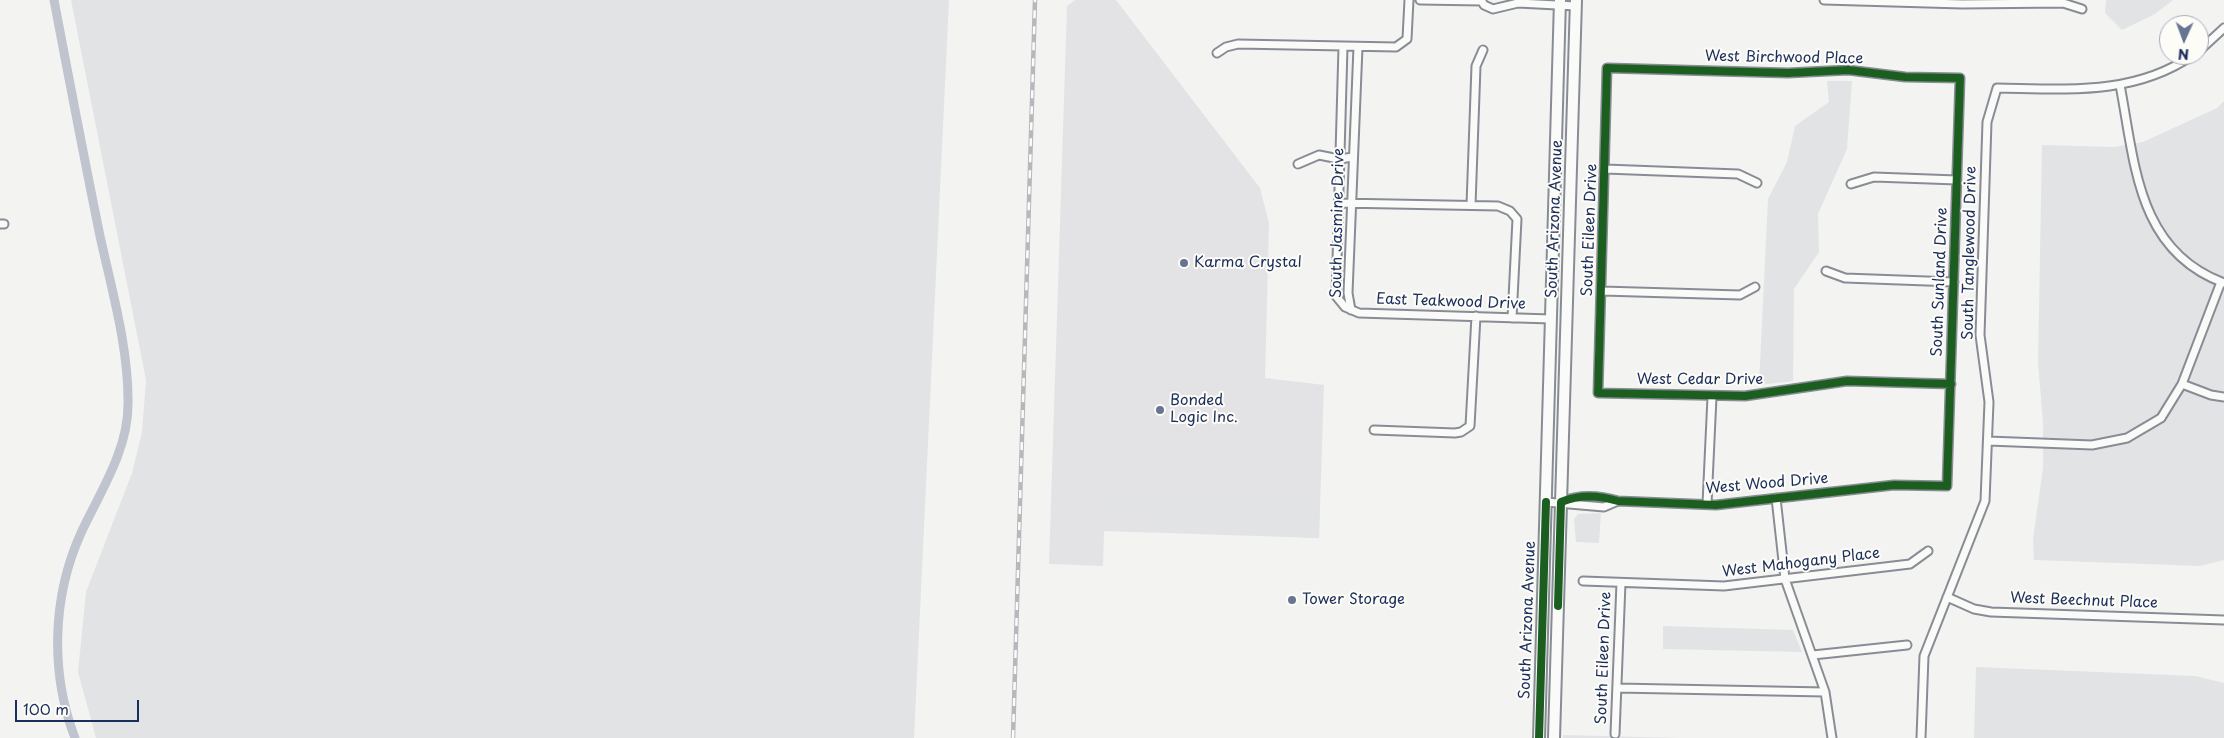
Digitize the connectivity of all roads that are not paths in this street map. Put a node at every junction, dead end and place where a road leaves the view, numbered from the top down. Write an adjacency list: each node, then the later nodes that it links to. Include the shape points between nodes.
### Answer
1 (1409, 0): 12 (street, via 1408,34 1402,44 1387,48)
2 (1420, 0): 5 (street)
3 (1824, 0): 4 (street)
4 (1874, 0): 8 (street, via 2063,3)
5 (1482, 1): 6 (street, via 1493,9 1518,3)
6 (1560, 3): 7 (street); 37 (main road, South Arizona Avenue)
7 (1576, 3): 48 (main road, South Arizona Avenue)
8 (2082, 9)
9 (2224, 28): 10 (street)
10 (2209, 42)
11 (1343, 47): 12 (street); 14 (street, via 1238,44); 20 (street, South Jasmine Drive)
12 (1358, 47): 19 (street, South Jasmine Drive)
13 (1483, 50): 28 (street, via 1476,66)
14 (1217, 53)
15 (2175, 65): 18 (street, via 2153,77)
16 (1607, 68): 17 (street, West Birchwood Place, via 1788,73 1848,70 1905,77); 22 (street, South Eileen Drive)
17 (1960, 78): 23 (street, South Sunland Drive)
18 (2120, 85): 31 (street, via 2141,194 2156,227 2184,260); 44 (street, South Tanglewood Drive, via 2083,89 1997,88 1987,122 1980,334 1989,395)
19 (1353, 157): 20 (street); 27 (street, South Jasmine Drive)
20 (1339, 159): 21 (street, via 1319,155); 26 (street, South Jasmine Drive)
21 (1298, 164)
22 (1605, 169): 24 (street, via 1738,174); 33 (street, South Eileen Drive)
23 (1957, 180): 25 (street, via 1874,177); 30 (street, South Sunland Drive)
24 (1757, 183)
25 (1851, 184)
26 (1340, 203): 27 (street); 34 (street, South Jasmine Drive, via 1336,296)
27 (1351, 203): 28 (street); 34 (street, South Jasmine Drive, via 1348,293)
28 (1471, 205): 36 (street, via 1504,208 1517,219)
29 (1826, 271): 30 (street, via 1845,278)
30 (1954, 282): 38 (street, South Sunland Drive)
31 (2223, 283): 39 (street)
32 (1754, 286): 33 (street, via 1740,295)
33 (1602, 291): 40 (street, South Eileen Drive)
34 (1351, 310): 35 (street, East Teakwood Drive, via 1359,313)
35 (1476, 316): 36 (street, East Teakwood Drive); 43 (street, via 1472,421 1466,430 1455,433)
36 (1512, 318): 37 (street, East Teakwood Drive)
37 (1551, 319): 47 (main road, South Arizona Avenue)
38 (1951, 384): 41 (street, West Cedar Drive, via 1847,381 1761,395); 45 (street, South Sunland Drive)
39 (2182, 384): 42 (street); 44 (street, via 2160,418 2127,438 2092,445)
40 (1598, 393): 41 (street, West Cedar Drive)
41 (1712, 396): 49 (street)
42 (2224, 397)
43 (1374, 430)
44 (1988, 441): 54 (street, South Tanglewood Drive, via 1985,501)
45 (1947, 486): 46 (street, West Wood Drive, via 1894,485)
46 (1776, 498): 49 (street, West Wood Drive); 51 (street)
47 (1546, 502): 48 (street, West Wood Drive); 61 (main road, South Arizona Avenue)
48 (1561, 502): 49 (street, West Wood Drive, via 1604,507 1618,502); 62 (main road, South Arizona Avenue)
49 (1707, 504)
50 (1928, 551): 51 (street, West Mahogany Place, via 1910,564)
51 (1785, 579): 53 (street, West Mahogany Place, via 1724,586); 57 (street)
52 (1583, 581): 53 (street, West Mahogany Place)
53 (1621, 583): 58 (street, South Eileen Drive)
54 (1947, 597): 55 (street, West Beechnut Place, via 1990,612); 64 (street, South Tanglewood Drive, via 1924,656)
55 (2224, 620)
56 (1907, 645): 57 (street)
57 (1813, 655): 59 (street)
58 (1617, 688): 59 (street); 60 (street, South Eileen Drive)
59 (1824, 692): 63 (street)
60 (1615, 734)
61 (1539, 738)
62 (1554, 738)
63 (1832, 738)
64 (1921, 738)

